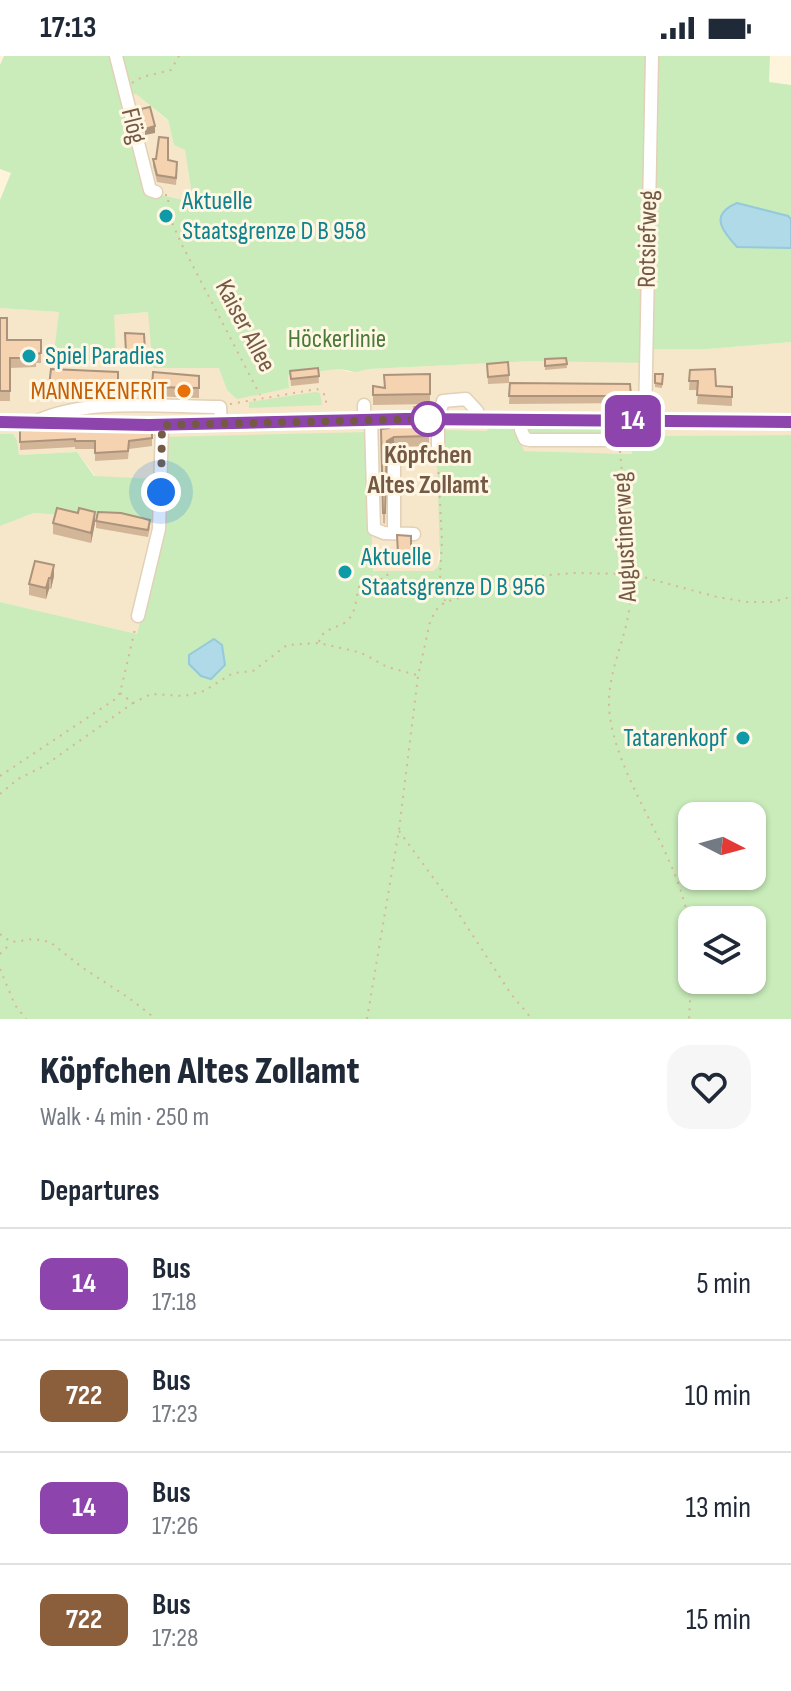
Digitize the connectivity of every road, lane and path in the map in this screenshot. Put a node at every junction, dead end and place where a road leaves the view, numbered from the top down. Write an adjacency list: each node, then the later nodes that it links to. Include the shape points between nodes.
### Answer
1 (116, 56): 4 (street, Flög)
2 (179, 56): 4 (path, via 171,70)
3 (652, 56): 15 (street, Rotsiefweg)
4 (123, 86): 5 (street, Flög, via 150,190)
5 (156, 192): 6 (path, Kaiser Allee, via 168,195 169,216)
6 (261, 397): 8 (path); 9 (path, via 317,389 325,395)
7 (149, 407): 8 (street); 17 (street, via 95,406 53,413); 19 (street)
8 (220, 407): 18 (street)
9 (326, 408)
10 (366, 415): 11 (main road); 18 (main road); 22 (street, via 379,467 374,529)
11 (438, 419): 12 (main road); 21 (street)
12 (522, 420): 13 (main road); 20 (street, via 525,439)
13 (620, 421): 15 (main road); 20 (street, Augustinerweg)
14 (0, 422): 17 (main road)
15 (645, 422): 16 (main road)
16 (791, 422)
17 (32, 423): 19 (main road)
18 (221, 424): 19 (main road)
19 (156, 425): 28 (street, via 159,529)
20 (620, 440): 25 (path, Augustinerweg)
21 (438, 455): 22 (street, via 394,456); 27 (path)
22 (394, 533): 23 (street)
23 (414, 534)
24 (388, 571): 29 (path, via 387,577 359,587 353,613 327,629)
25 (632, 574): 26 (path, via 747,602); 27 (path, via 537,576); 44 (path, Augustinerweg, via 630,607 609,684 610,713 617,744 683,895 690,931)
26 (791, 597)
27 (445, 602): 30 (path, via 430,622)
28 (138, 616): 31 (path)
29 (319, 643): 30 (path); 32 (path, via 287,645 253,671 233,673 204,691 151,694)
30 (418, 676): 35 (path)
31 (120, 693): 32 (path); 33 (path)
32 (133, 703): 34 (path)
33 (0, 776)
34 (0, 794)
35 (399, 830): 42 (path); 43 (path)
36 (0, 934): 37 (path)
37 (11, 942): 38 (path); 41 (path, via 50,942)
38 (0, 954)
39 (0, 969): 40 (path)
40 (26, 1019)
41 (156, 1019)
42 (367, 1019)
43 (532, 1019)
44 (689, 1019)

